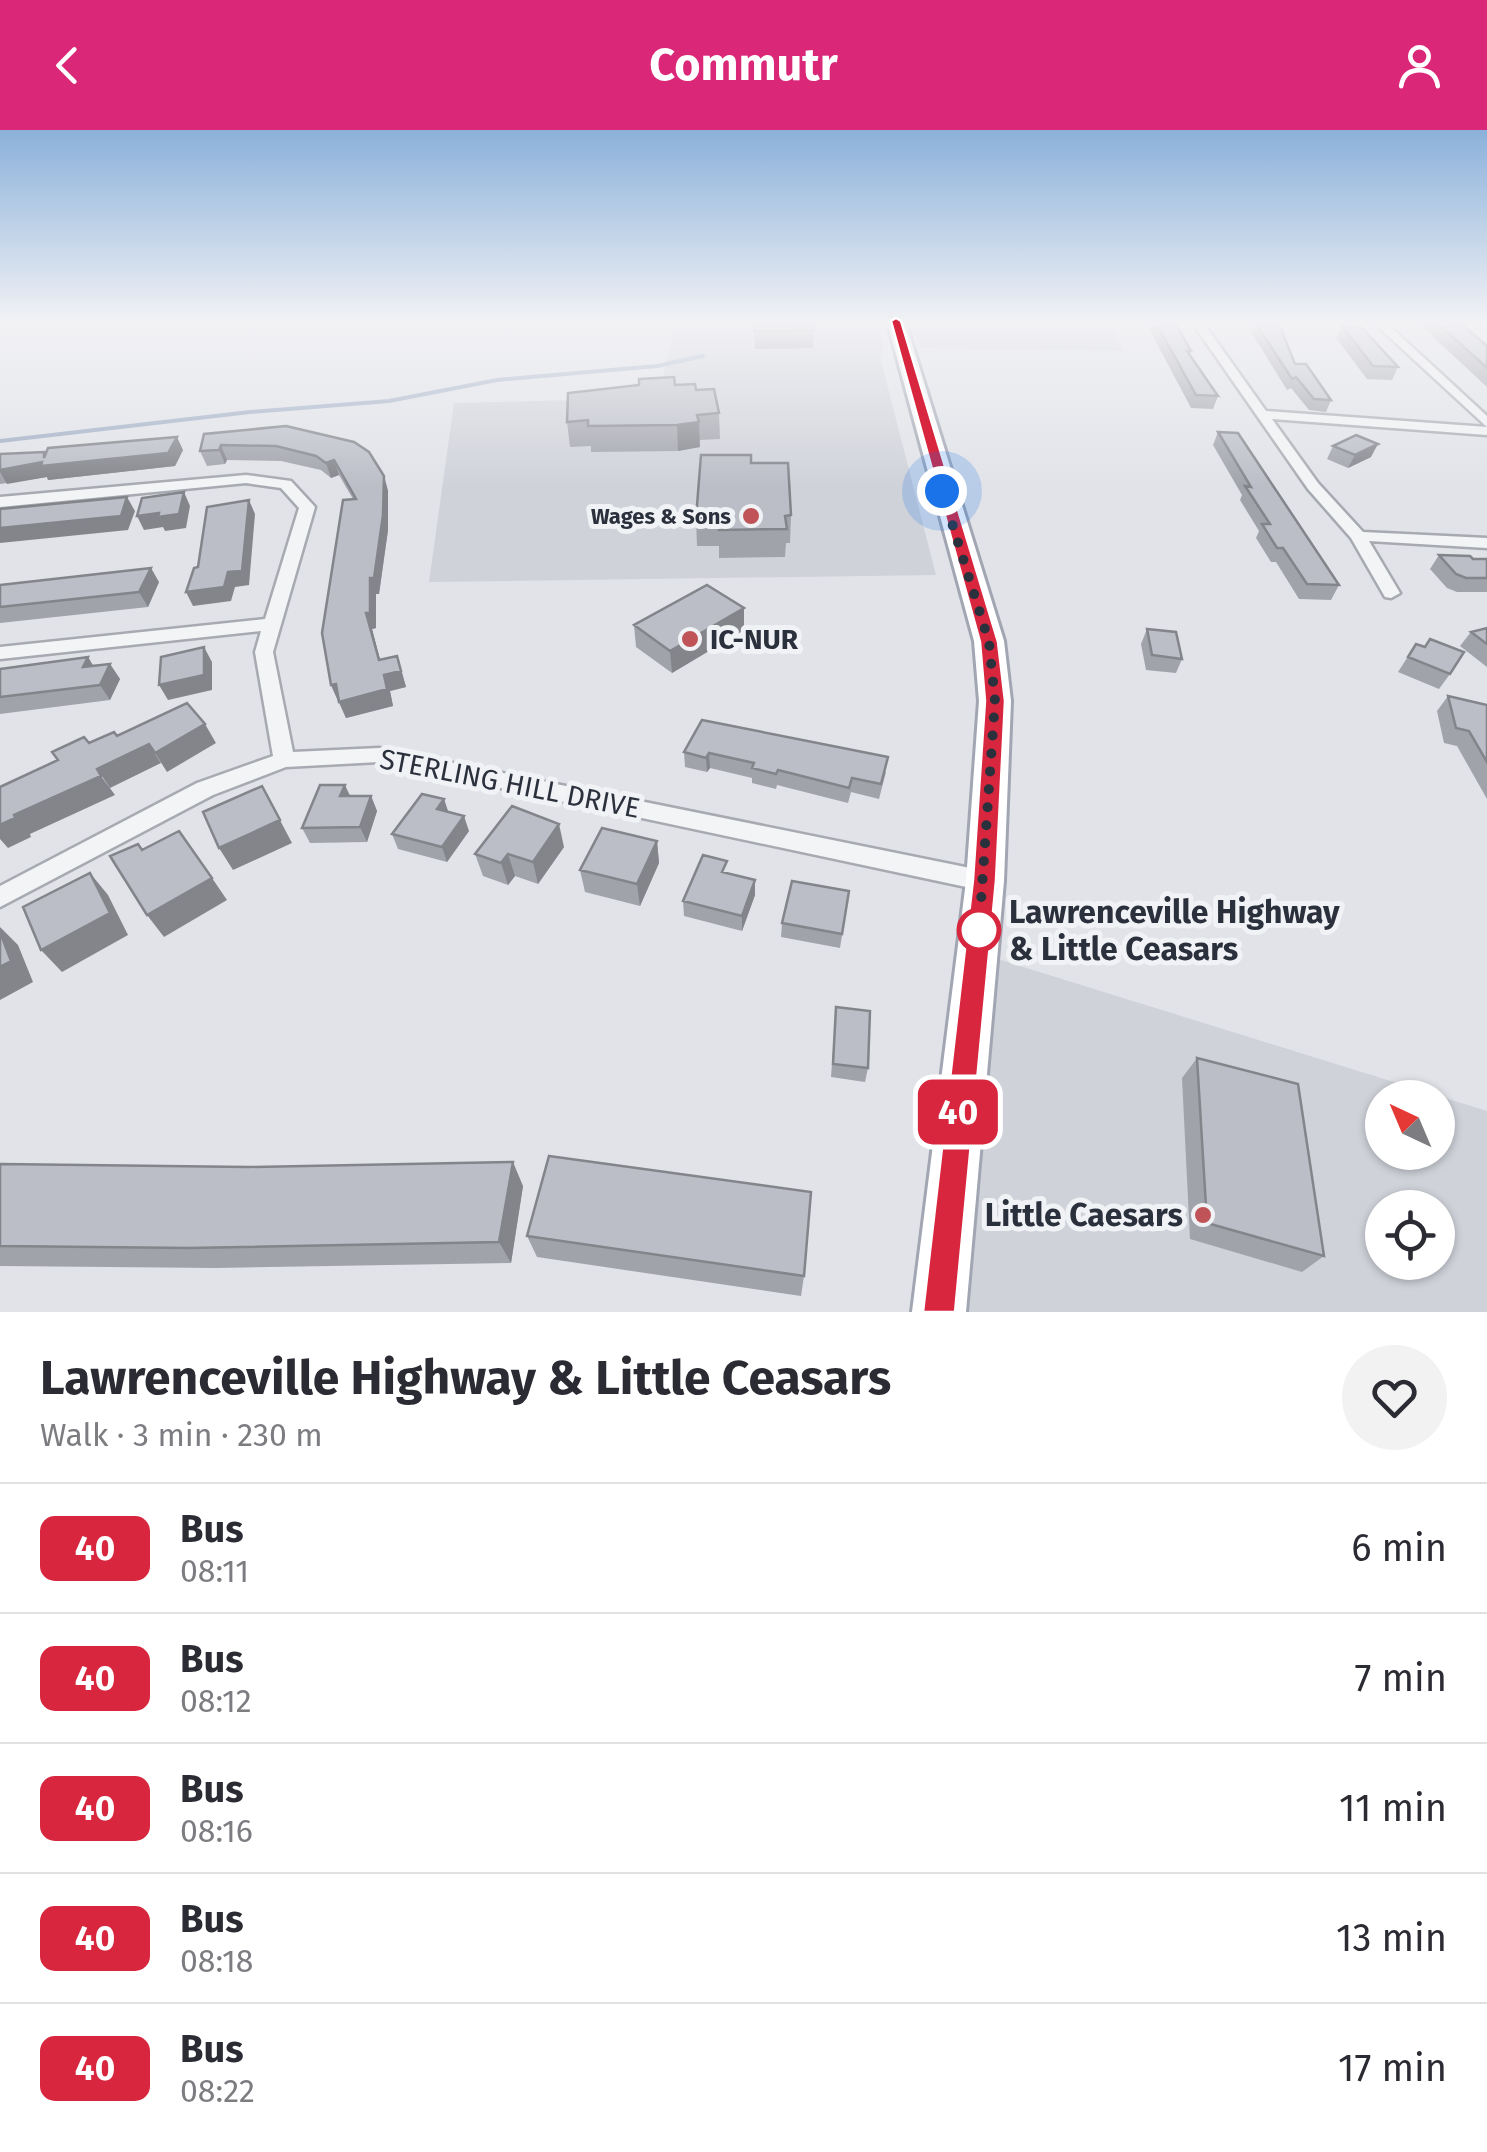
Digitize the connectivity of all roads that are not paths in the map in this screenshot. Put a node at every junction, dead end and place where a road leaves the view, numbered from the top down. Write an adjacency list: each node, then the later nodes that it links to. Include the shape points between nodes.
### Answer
1 (912, 376): 13 (main road, via 989,642 995,701)
2 (1237, 376): 4 (street)
3 (1434, 376): 5 (street)
4 (1266, 415): 5 (street); 7 (street, via 1313,486)
5 (1487, 427)
6 (0, 502): 10 (street, via 246,479 286,484 307,508)
7 (1358, 536): 8 (street); 9 (street)
8 (1487, 543)
9 (1391, 593)
10 (272, 624): 11 (street); 12 (street, via 264,652)
11 (0, 653)
12 (284, 760): 13 (street, STERLING HILL DRIVE, via 396,758); 14 (street, STERLING HILL DRIVE, via 204,790)
13 (985, 880): 15 (main road)
14 (0, 897)
15 (939, 1312)

